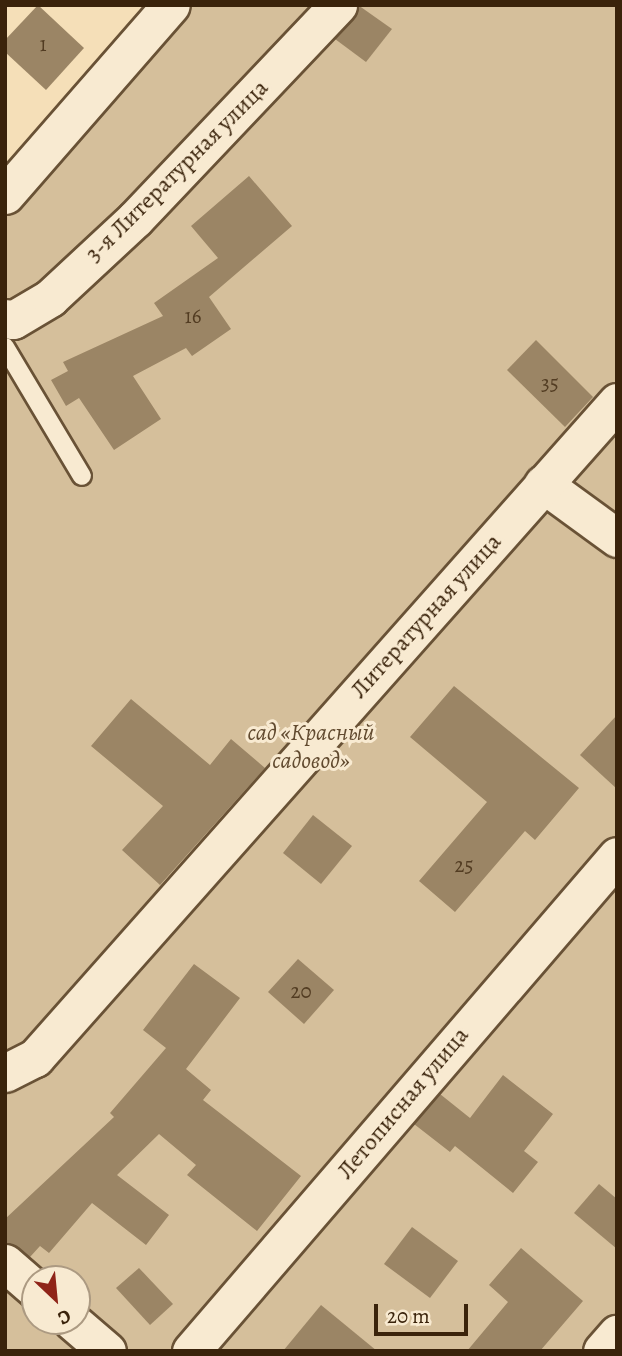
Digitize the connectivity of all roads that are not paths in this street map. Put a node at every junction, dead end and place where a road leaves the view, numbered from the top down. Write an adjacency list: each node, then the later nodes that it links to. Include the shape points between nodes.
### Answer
1 (338, 5): 4 (street, 3-я Литературная улица, via 135,219 50,298 13,320)
2 (155, 10): 3 (street)
3 (5, 195)
4 (5, 318)
5 (5, 347): 7 (lane)
6 (617, 402): 8 (street, Литературная улица)
7 (82, 476)
8 (543, 484): 9 (street); 11 (street, Литературная улица, via 35,1058)
9 (617, 538)
10 (617, 856): 17 (street, Летописная улица)
11 (5, 1073)
12 (5, 1263): 13 (street)
13 (21, 1277)
14 (617, 1334): 18 (street)
15 (88, 1335): 16 (street)
16 (107, 1351)
17 (191, 1351)
18 (603, 1351)

